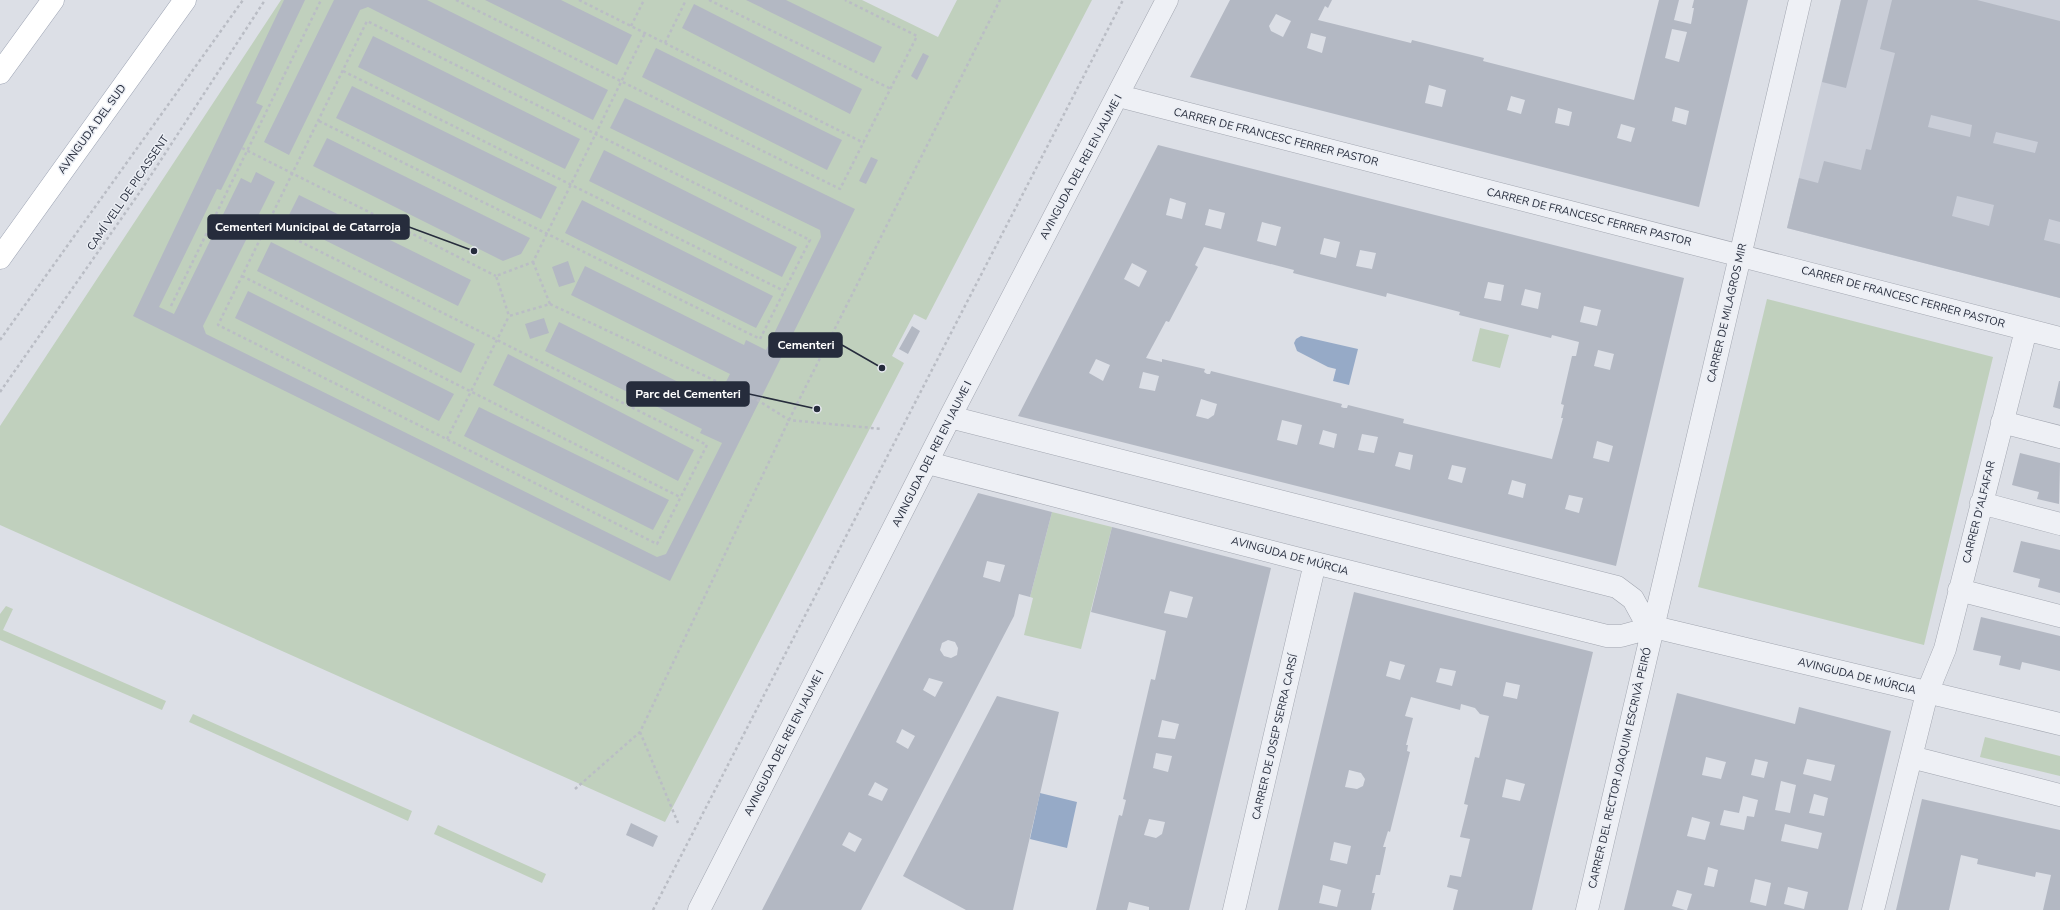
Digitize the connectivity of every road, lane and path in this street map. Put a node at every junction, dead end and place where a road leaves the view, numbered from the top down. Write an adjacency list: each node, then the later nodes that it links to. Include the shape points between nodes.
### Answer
1 (53, 0): 20 (main road)
2 (185, 0): 34 (main road, AVINGUDA DEL SUD)
3 (243, 0): 45 (path)
4 (265, 0): 47 (path, CAMÍ VELL DE PICASSENT, via 142,189)
5 (321, 0): 28 (path)
6 (456, 0): 21 (path)
7 (579, 0): 16 (path)
8 (644, 0): 16 (path)
9 (686, 0): 18 (path)
10 (709, 0): 22 (path)
11 (845, 0): 22 (path, via 918,36)
12 (1000, 0): 49 (path)
13 (1123, 0): 69 (path)
14 (1167, 0): 23 (street, AVINGUDA DEL REI EN JAUME I)
15 (1800, 0): 33 (street, CARRER DE MILAGROS MIR)
16 (631, 26): 17 (path)
17 (645, 33): 18 (path); 21 (path)
18 (665, 42): 26 (path)
19 (343, 71): 24 (path); 25 (path, via 368,21); 30 (path)
20 (0, 73)
21 (621, 82): 25 (path); 26 (path, via 840,189)
22 (890, 89): 26 (path)
23 (1119, 96): 33 (street, CARRER DE FRANCESC FERRER PASTOR); 48 (street, AVINGUDA DEL REI EN JAUME I)
24 (319, 120): 29 (path); 32 (path)
25 (595, 134): 30 (path); 38 (path, via 810,240)
26 (864, 143)
27 (242, 148): 28 (path)
28 (248, 152): 29 (path); 40 (path)
29 (293, 174): 31 (path); 37 (path)
30 (571, 184): 32 (path); 38 (path)
31 (267, 226): 36 (path); 44 (path)
32 (547, 234): 35 (path); 38 (path, via 760,339)
33 (1741, 255): 42 (street, CARRER DE FRANCESC FERRER PASTOR); 61 (street, CARRER DE MILAGROS MIR)
34 (0, 258)
35 (533, 262): 37 (path); 39 (path)
36 (242, 276): 46 (path); 53 (path, via 218,325)
37 (496, 276): 41 (path)
38 (784, 291)
39 (550, 304): 41 (path); 49 (path, via 759,401)
40 (171, 306)
41 (509, 316): 44 (path)
42 (2026, 330): 43 (street, CARRER DE FRANCESC FERRER PASTOR); 50 (street, CARRER D'ALFAFAR)
43 (2060, 338)
44 (497, 339): 46 (path); 55 (path, via 707,445)
45 (0, 340)
46 (471, 391): 53 (path); 55 (path)
47 (0, 392)
48 (950, 417): 54 (street, AVINGUDA DEL REI EN JAUME I); 61 (street, via 1617,587 1633,599 1646,621)
49 (789, 420): 51 (path); 64 (path)
50 (2002, 422): 52 (street); 56 (street, CARRER D'ALFAFAR)
51 (882, 429)
52 (2060, 437)
53 (447, 439): 55 (path, via 657,544)
54 (928, 463): 58 (street, AVINGUDA DE MÚRCIA); 70 (street, AVINGUDA DEL REI EN JAUME I)
55 (680, 497)
56 (1981, 503): 57 (street); 59 (street, CARRER D'ALFAFAR)
57 (2060, 524)
58 (1315, 563): 61 (street, AVINGUDA DE MÚRCIA, via 1607,636 1621,636); 71 (street, CARRER DE JOSEP SERRA CARSÍ)
59 (1959, 590): 60 (street); 62 (street, CARRER D'ALFAFAR, via 1945,649)
60 (2060, 616)
61 (1654, 627): 62 (street, AVINGUDA DE MÚRCIA); 72 (street, CARRER DEL RECTOR JOAQUIM ESCRIVÀ PEIRÓ)
62 (1927, 693): 63 (street, AVINGUDA DE MÚRCIA); 65 (street, CARRER D'ALFAFAR)
63 (2060, 724)
64 (640, 732): 66 (path); 68 (path)
65 (1910, 757): 67 (street); 73 (street, CARRER D'ALFAFAR)
66 (575, 790)
67 (2060, 795)
68 (678, 823)
69 (653, 910)
70 (699, 910)
71 (1234, 910)
72 (1587, 910)
73 (1874, 910)

